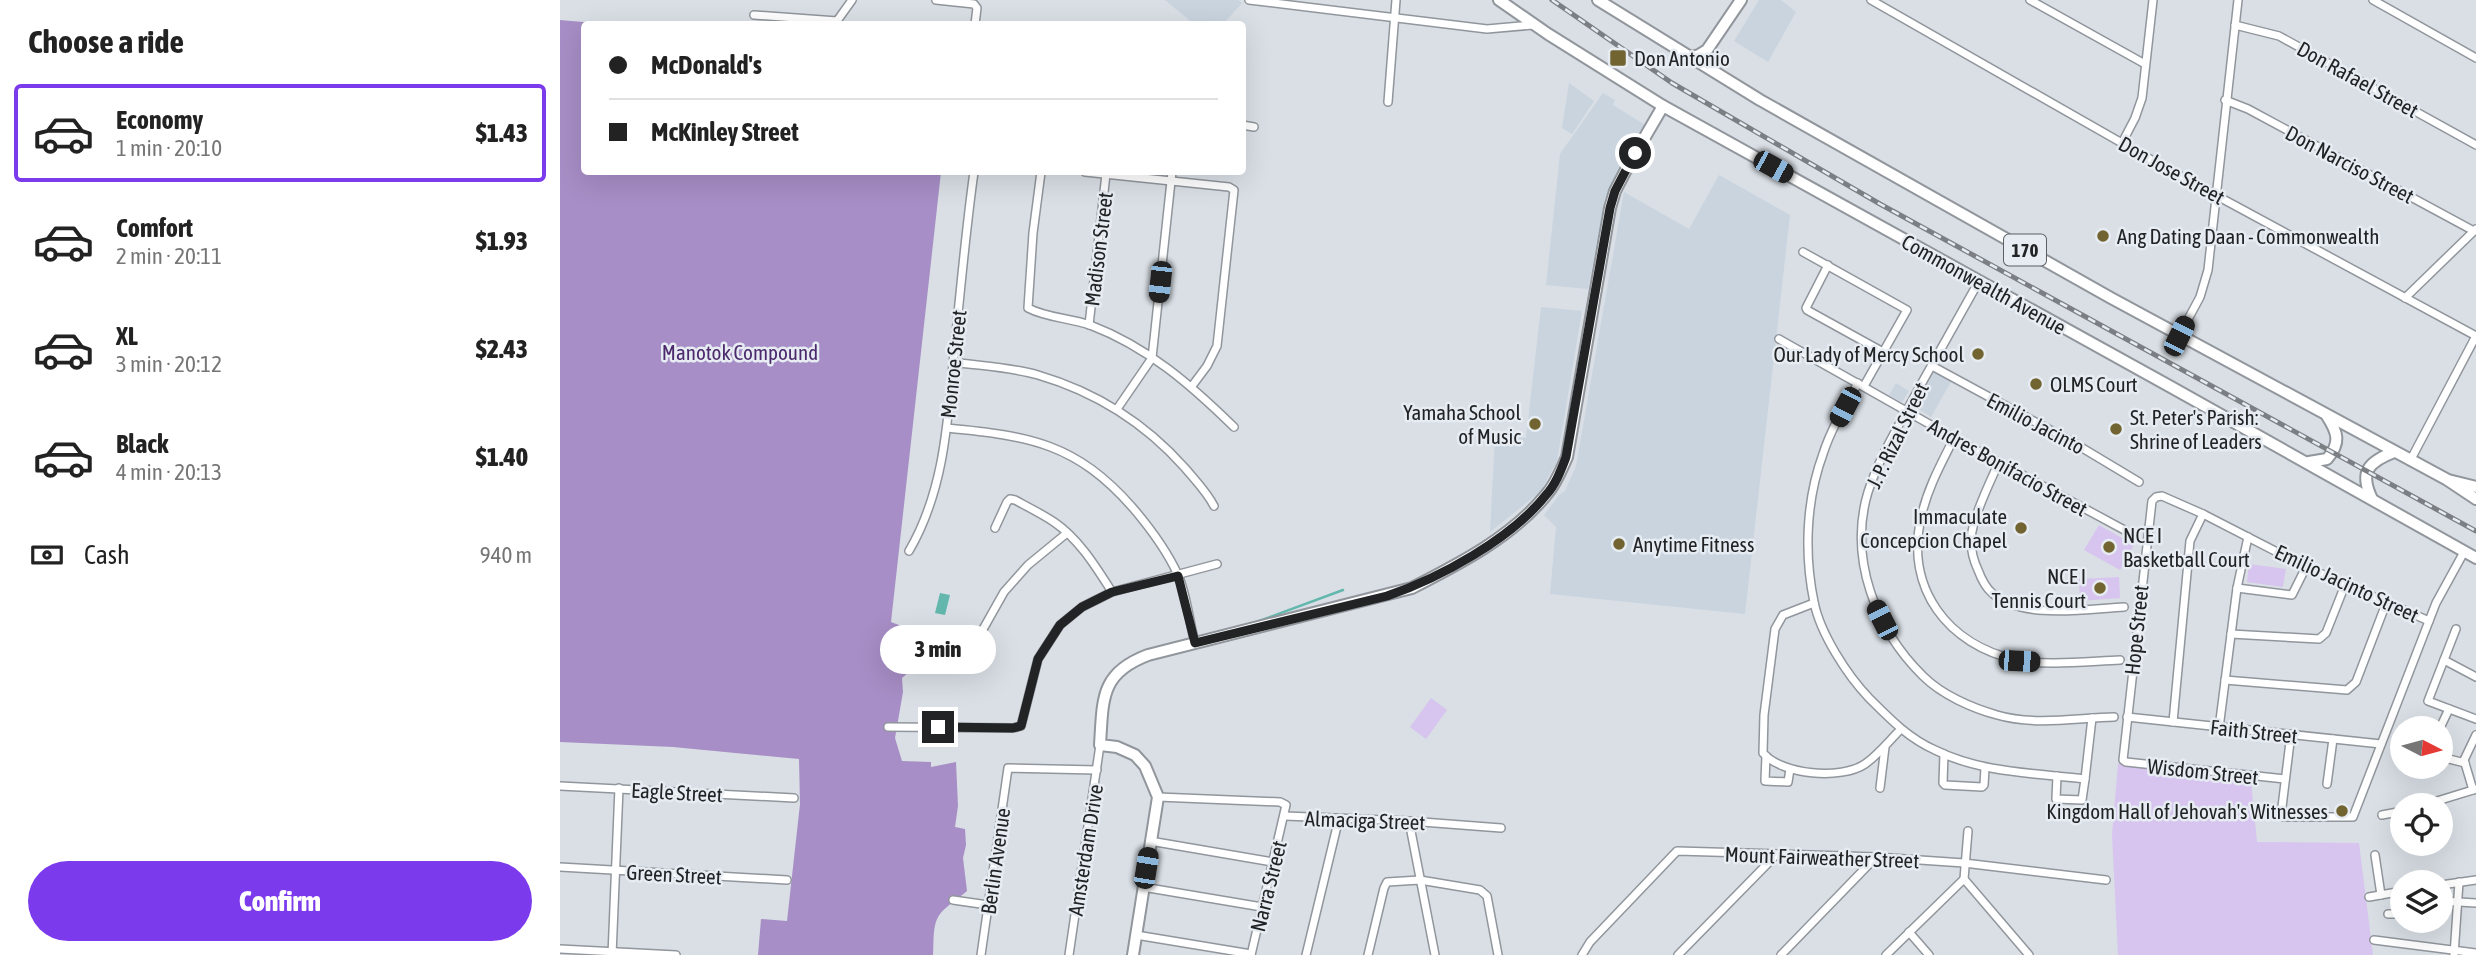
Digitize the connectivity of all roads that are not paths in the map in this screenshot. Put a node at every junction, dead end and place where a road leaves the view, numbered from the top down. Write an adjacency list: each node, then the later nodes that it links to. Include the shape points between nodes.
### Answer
1 (852, 0): 13 (street, via 837,21)
2 (936, 0): 15 (street, via 974,4)
3 (1249, 0): 14 (street)
4 (1396, 0): 14 (street)
5 (1499, 0): 16 (main road, Commonwealth Avenue / 170)
6 (1598, 0): 19 (main road, 170)
7 (1741, 0): 18 (main road)
8 (1871, 0): 28 (street, Don Jose Street)
9 (2030, 0): 21 (street)
10 (2153, 0): 21 (street)
11 (2238, 0): 17 (street)
12 (2373, 0): 20 (street)
13 (754, 15)
14 (1394, 16): 16 (street, via 1487,29); 24 (street)
15 (975, 21)
16 (1535, 24): 25 (main road, Commonwealth Avenue / 170)
17 (2235, 25): 23 (street); 29 (street, Don Rafael Street, via 2279,36)
18 (1707, 50): 19 (main road); 22 (main road)
19 (1689, 58): 22 (main road, 170)
20 (2476, 58)
21 (2145, 64): 28 (street, via 2140,108)
22 (1708, 69): 43 (main road, 170)
23 (2225, 100): 36 (street); 37 (street, Don Narciso Street)
24 (1388, 102)
25 (1663, 106): 40 (main road, Commonwealth Avenue / 170); 90 (main road, via 1615,191 1569,446 1547,494 1496,540 1412,587)
26 (1246, 126): 27 (street)
27 (1254, 127)
28 (2122, 143): 36 (street, Don Jose Street)
29 (2476, 145)
30 (974, 175): 48 (street, Monroe Street)
31 (1041, 175): 42 (street, via 1028,308)
32 (1106, 175): 42 (street, Madison Street)
33 (1115, 175): 35 (street)
34 (1171, 175): 35 (street)
35 (1170, 181): 47 (street); 51 (street, via 1229,187 1235,195 1217,346)
36 (2217, 195): 41 (street, Don Jose Street); 43 (street, via 2208,270)
37 (2475, 230): 41 (street)
38 (1803, 252): 39 (street)
39 (1828, 265): 46 (street, via 1807,310); 46 (street, via 1907,310)
40 (1979, 281): 49 (street, J. P. Rizal Street); 61 (main road, Commonwealth Avenue / 170)
41 (2405, 298): 44 (street, Don Jose Street)
42 (1089, 325): 47 (street)
43 (2179, 336): 54 (main road, 170)
44 (2476, 336): 59 (street)
45 (1779, 339): 50 (street, Andres Bonifacio Street)
46 (1883, 352): 50 (street)
47 (1152, 358): 51 (street); 52 (street)
48 (953, 362): 52 (street, via 1036,374); 56 (street, Monroe Street)
49 (1932, 366): 53 (street, J. P. Rizal Street); 63 (street, Emilio Jacinto)
50 (1861, 385): 53 (street, Andres Bonifacio Street); 85 (street, via 1832,432 1814,485 1808,545)
51 (1192, 386): 55 (street)
52 (1117, 409): 69 (street, via 1166,447)
53 (1906, 411): 57 (street, Andres Bonifacio Street); 100 (street, J. P. Rizal Street, via 1875,473 1861,526 1865,575 1889,634 1924,678 1977,708 2030,720)
54 (2326, 414): 58 (main road, 170); 61 (main road, via 2338,442 2327,459)
55 (1234, 427)
56 (947, 428): 75 (street, Monroe Street, via 935,491); 80 (street, via 1028,439 1087,464 1150,527)
57 (1954, 438): 60 (street, Andres Bonifacio Street); 91 (street, via 1930,486 1918,536 1924,588 1940,616 1971,644 2019,661)
58 (2394, 453): 59 (main road, 170); 67 (main road, via 2377,460 2367,472 2365,483)
59 (2410, 461): 62 (main road, 170)
60 (1999, 462): 72 (street, Andres Bonifacio Street); 86 (street, via 1972,535 1973,559 1989,591 2022,608)
61 (2306, 462): 67 (main road, Commonwealth Avenue / 170)
62 (2446, 479): 64 (main road, 170); 65 (main road); 66 (main road, 170)
63 (2140, 482)
64 (2476, 487)
65 (2476, 493)
66 (2476, 499)
67 (2372, 500): 76 (main road, Commonwealth Avenue / 170)
68 (2151, 501): 70 (street, Emilio Jacinto Street, via 2162,496); 99 (street, Hope Street)
69 (1214, 506)
70 (2203, 514): 74 (street, Emilio Jacinto Street); 102 (street, via 2190,541)
71 (995, 528): 73 (street, via 1010,499)
72 (2128, 532)
73 (1067, 533): 83 (street); 93 (street, via 1004,592 964,663)
74 (2248, 537): 79 (street, Emilio Jacinto Street); 82 (street)
75 (909, 551)
76 (2465, 552): 77 (main road, Commonwealth Avenue / 170); 87 (street)
77 (2476, 558)
78 (1217, 564): 80 (street)
79 (2306, 567): 81 (street, Emilio Jacinto Street); 82 (street, via 2292,595)
80 (1178, 576): 83 (street); 90 (street)
81 (2345, 584): 84 (street, Emilio Jacinto Street); 89 (street, via 2326,633 2319,639)
82 (2236, 588): 89 (street)
83 (1112, 592): 103 (street, via 1060,625 1041,652 1021,726)
84 (2387, 601): 87 (street, Emilio Jacinto Street); 95 (street, via 2356,682 2347,690)
85 (1814, 603): 105 (street, via 1848,673); 113 (street, via 1783,615 1775,629 1764,715 1762,749)
86 (2124, 607)
87 (2429, 621): 109 (street)
88 (2456, 629): 92 (street)
89 (2231, 634): 95 (street)
90 (1195, 643): 110 (main road, via 1148,654 1116,671 1105,697)
91 (2120, 660)
92 (2444, 660): 94 (street); 96 (street, via 2428,701)
93 (892, 662)
94 (2476, 677)
95 (2225, 680): 104 (street)
96 (2449, 709): 97 (street); 101 (street)
97 (2446, 716)
98 (2114, 717): 100 (street, J. P. Rizal Street)
99 (2127, 717): 102 (street, Faith Street); 121 (street, Wisdom Street, via 2122,757 2126,762)
100 (2092, 718): 120 (street)
101 (2476, 719)
102 (2173, 722): 104 (street, Faith Street)
103 (888, 727)
104 (2219, 728): 106 (street, Faith Street)
105 (1900, 730): 111 (street); 112 (street)
106 (2291, 734): 107 (street, Faith Street); 121 (street)
107 (2333, 739): 109 (street, Faith Street); 122 (street)
108 (2475, 740): 115 (street)
109 (2382, 744): 121 (street, via 2351,818 2284,817 2280,811)
110 (1100, 745): 118 (street, Amsterdam Drive); 128 (main road, via 1135,755)
111 (1885, 746): 117 (street, via 1848,772); 125 (street)
112 (1944, 754): 116 (street); 116 (street, via 1945,785 1982,787)
113 (1766, 756): 117 (street); 117 (street, via 1765,781 1788,782)
114 (2454, 760): 115 (street)
115 (2465, 763): 126 (street)
116 (1985, 768): 119 (street)
117 (1790, 769)
118 (1097, 770): 160 (street, Berlin Avenue, via 1008,768); 172 (street, Amsterdam Drive)
119 (2057, 776): 120 (street); 120 (street, via 2056,799 2082,800)
120 (2085, 779)
121 (2285, 779)
122 (2328, 784)
123 (560, 786): 124 (street, Eagle Street)
124 (619, 788): 129 (street, Eagle Street); 144 (street)
125 (1880, 789)
126 (2475, 790): 127 (street)
127 (2453, 796)
128 (1158, 797): 132 (street, Almaciga Street, via 1283,803); 137 (main road)
129 (794, 799)
130 (2390, 813): 131 (street)
131 (2382, 815)
132 (1285, 816): 133 (street, Almaciga Street); 141 (street, Narra Street)
133 (1339, 818): 134 (street, Almaciga Street); 174 (street)
134 (1409, 821): 135 (street, Almaciga Street); 147 (street)
135 (1501, 828)
136 (1968, 831): 142 (street)
137 (1150, 841): 141 (street); 152 (main road)
138 (1776, 855): 140 (street, Mount Fairweather Street); 178 (street, Mount Fairweather Street, via 1676,852); 179 (street)
139 (2375, 855): 154 (street)
140 (1876, 857): 142 (street, Mount Fairweather Street); 180 (street)
141 (1273, 862): 161 (street, Narra Street)
142 (1964, 863): 145 (street); 148 (street, Mount Fairweather Street)
143 (560, 867): 144 (street, Green Street)
144 (614, 870): 146 (street, Green Street); 166 (street)
145 (1964, 879): 162 (street); 183 (street)
146 (787, 880)
147 (1420, 880): 175 (street, via 1387,883); 176 (street); 177 (street, via 1480,890 1487,896)
148 (2106, 880)
149 (2476, 880): 150 (street)
150 (2459, 882): 151 (street); 158 (street)
151 (2453, 883)
152 (1143, 887): 161 (street); 163 (main road)
153 (2390, 893): 154 (street)
154 (2381, 895): 155 (street)
155 (2370, 897)
156 (953, 900): 160 (street)
157 (2453, 902): 158 (street)
158 (2459, 902): 159 (street); 167 (street)
159 (2476, 903)
160 (988, 905): 171 (street, Berlin Avenue)
161 (1262, 907): 168 (street, Narra Street)
162 (1909, 932): 181 (street); 182 (street)
163 (1136, 935): 168 (street); 173 (main road)
164 (2374, 940): 167 (street)
165 (560, 949): 166 (street)
166 (612, 953): 170 (street)
167 (2455, 953): 169 (street)
168 (1251, 954)
169 (2474, 954)
170 (676, 955)
171 (981, 955)
172 (1069, 955)
173 (1133, 955)
174 (1306, 955)
175 (1368, 955)
176 (1435, 955)
177 (1498, 955)
178 (1582, 955)
179 (1678, 955)
180 (1781, 955)
181 (1886, 955)
182 (1929, 955)
183 (2029, 955)

